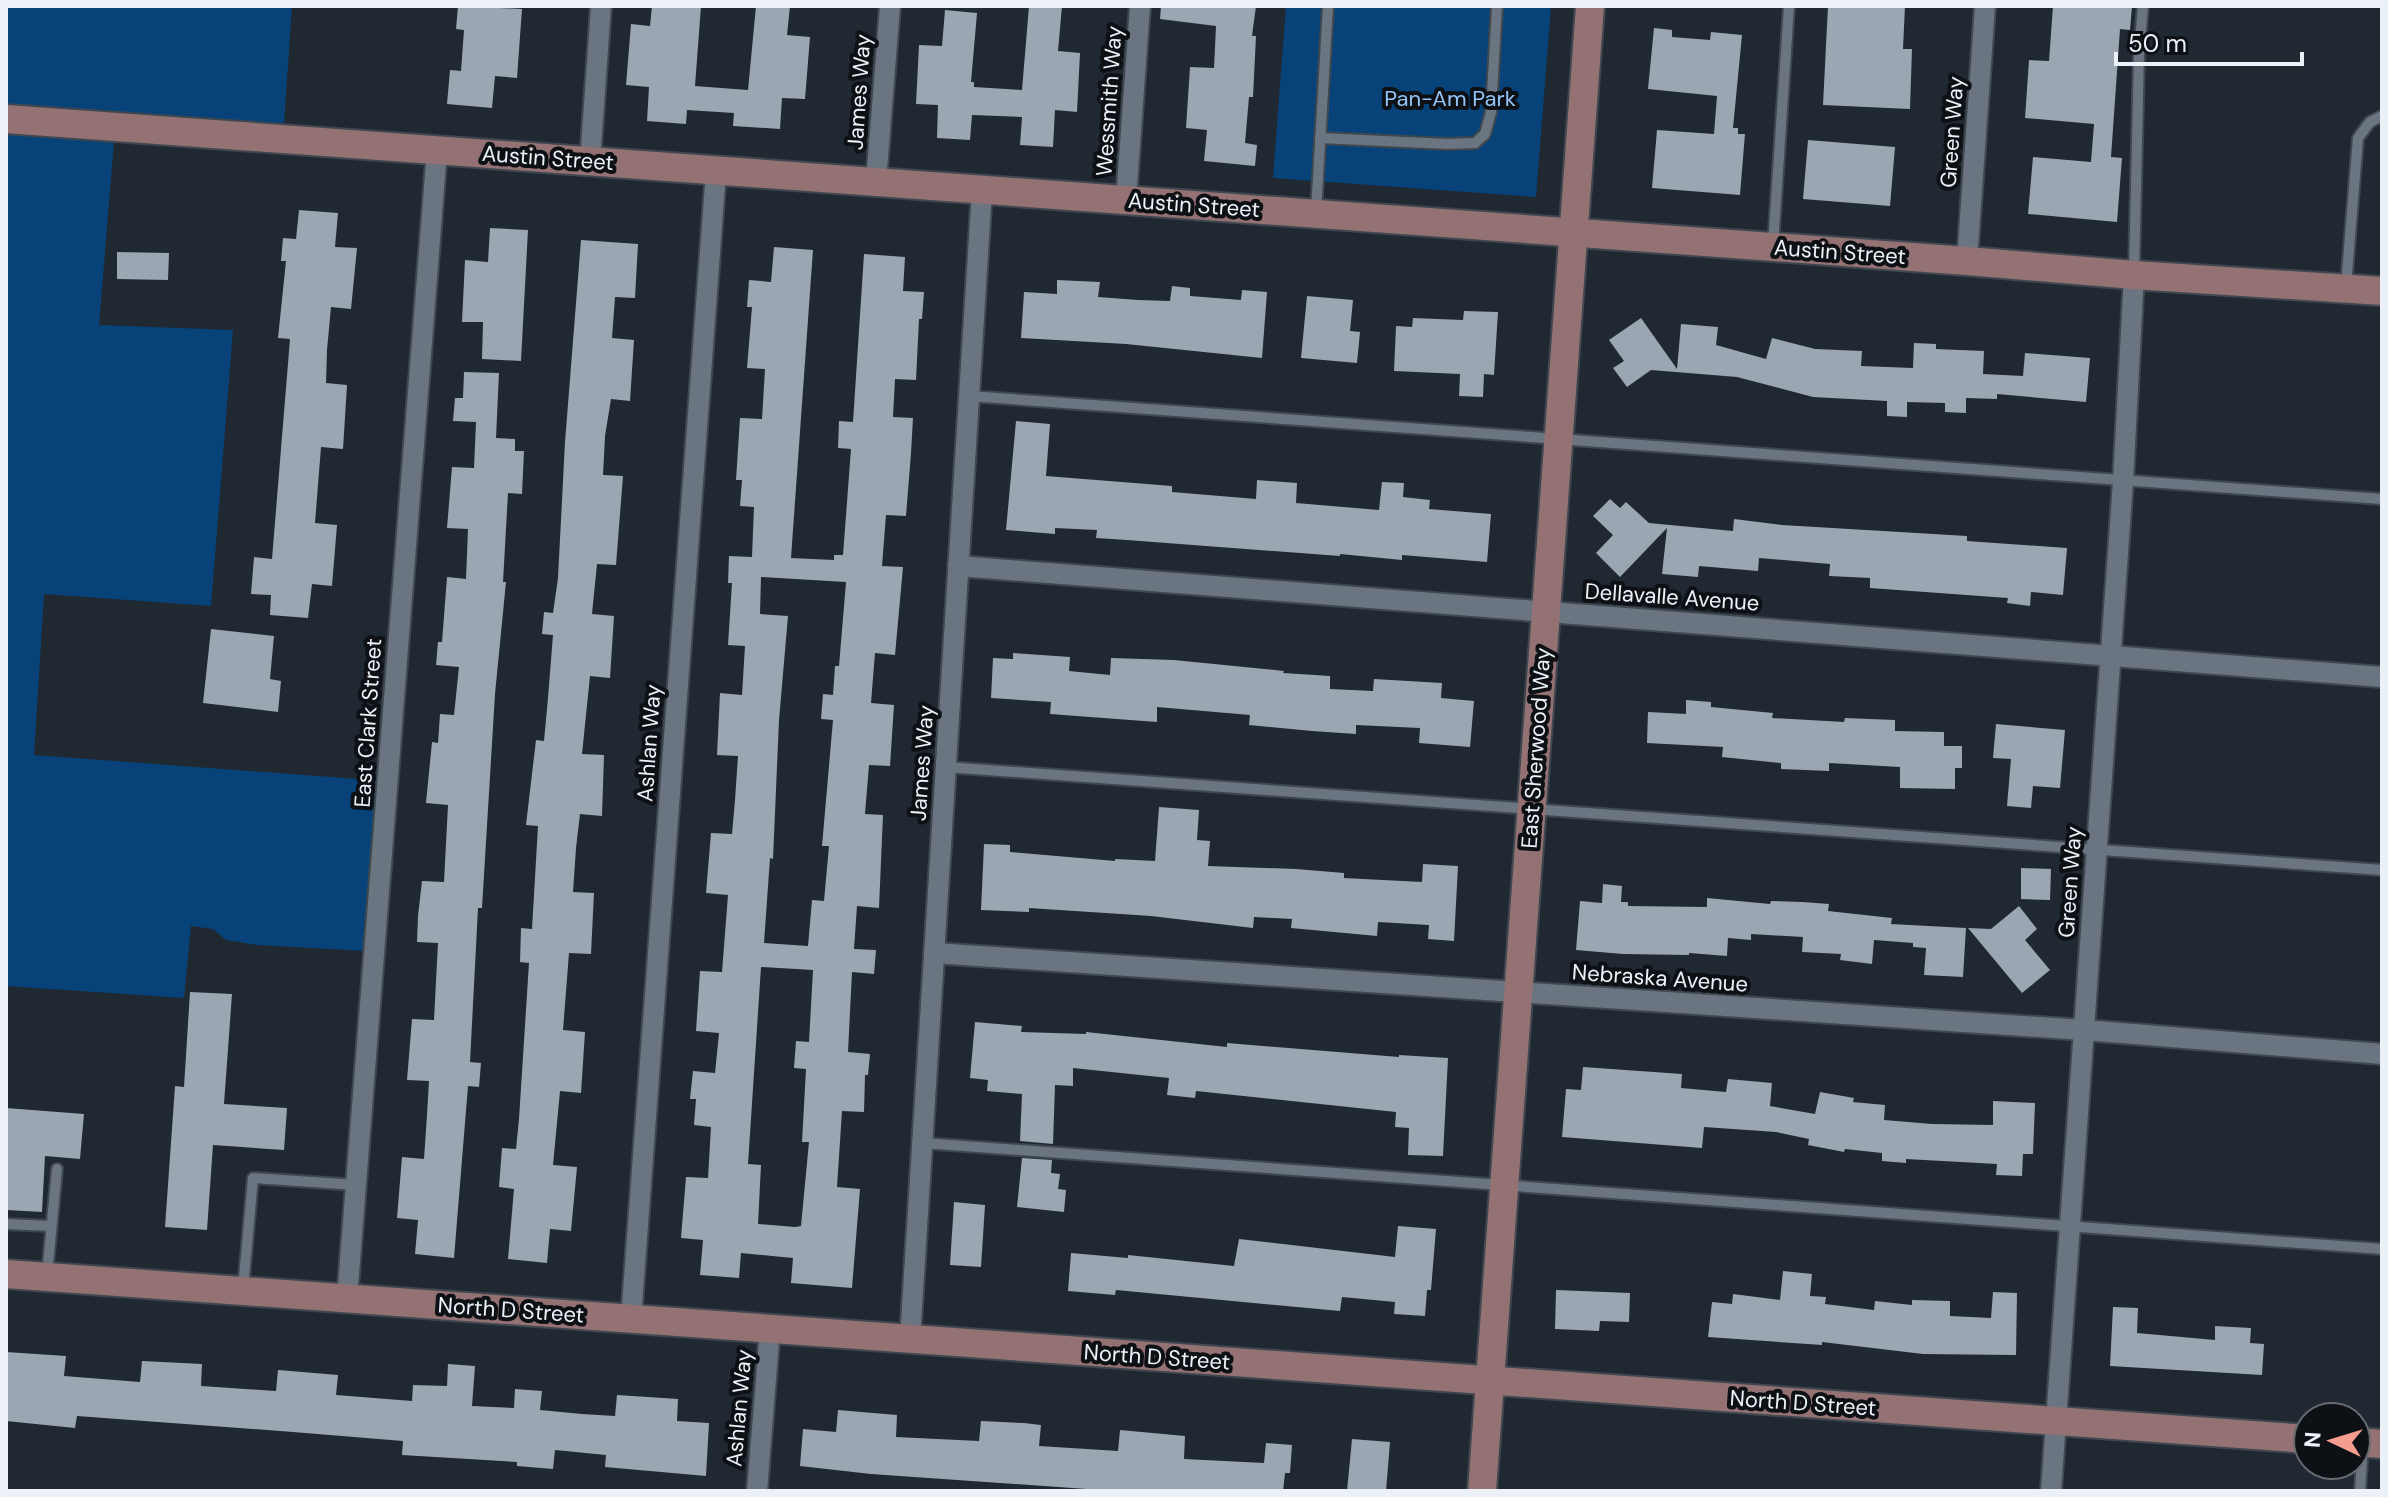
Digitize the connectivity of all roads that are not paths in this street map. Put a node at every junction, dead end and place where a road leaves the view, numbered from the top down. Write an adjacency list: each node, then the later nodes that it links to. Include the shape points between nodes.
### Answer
1 (601, 6): 14 (street)
2 (890, 6): 16 (street, James Way)
3 (1140, 6): 18 (street, Wessmith Way)
4 (1328, 6): 12 (lane)
5 (1497, 6): 12 (lane, via 1491,112 1485,134 1475,143)
6 (1590, 6): 20 (street, East Sherwood Way)
7 (1789, 6): 21 (lane)
8 (1985, 6): 22 (street, Green Way)
9 (2143, 6): 23 (lane)
10 (2382, 116): 24 (lane, via 2358,138)
11 (6, 119): 13 (street, Austin Street)
12 (1320, 138): 19 (lane)
13 (437, 150): 14 (street, Austin Street); 44 (street, East Clark Street)
14 (590, 161): 15 (street, Austin Street)
15 (716, 171): 16 (street, Austin Street); 54 (street, Ashlan Way)
16 (876, 182): 17 (street, Austin Street)
17 (982, 190): 18 (street, Austin Street); 26 (street, James Way)
18 (1126, 200): 19 (street, Austin Street)
19 (1316, 214): 20 (street, Austin Street)
20 (1573, 232): 21 (street, Austin Street); 27 (street, East Sherwood Way)
21 (1773, 247): 22 (street, Austin Street)
22 (1967, 261): 23 (street, Austin Street)
23 (2134, 275): 24 (street, Austin Street); 28 (street, Green Way)
24 (2346, 288): 25 (street, Austin Street)
25 (2382, 291)
26 (969, 396): 27 (lane); 30 (street, James Way)
27 (1559, 438): 28 (lane); 31 (street, East Sherwood Way)
28 (2123, 482): 29 (lane); 32 (street, Green Way)
29 (2382, 499)
30 (958, 566): 31 (street, Dellavalle Avenue); 34 (street, James Way)
31 (1546, 612): 32 (street, Dellavalle Avenue); 35 (street, East Sherwood Way)
32 (2111, 656): 33 (street, Dellavalle Avenue); 36 (street, Green Way)
33 (2382, 677)
34 (946, 767): 35 (lane); 38 (street, James Way)
35 (1531, 809): 36 (lane); 39 (street, East Sherwood Way)
36 (2097, 850): 37 (lane); 40 (street, Green Way)
37 (2382, 870)
38 (934, 953): 39 (street, Nebraska Avenue); 42 (street, James Way)
39 (1518, 992): 40 (street, Nebraska Avenue); 45 (street, East Sherwood Way)
40 (2084, 1030): 41 (street, Nebraska Avenue); 48 (street, Green Way)
41 (2382, 1054)
42 (923, 1143): 45 (lane); 56 (street, James Way)
43 (57, 1169): 47 (lane)
44 (356, 1185): 52 (lane, via 253,1178); 53 (street, East Clark Street)
45 (1504, 1185): 48 (lane); 57 (street, East Sherwood Way)
46 (6, 1224): 47 (lane)
47 (51, 1226): 51 (lane)
48 (2070, 1226): 49 (lane); 58 (street, Green Way)
49 (2382, 1249)
50 (6, 1274): 51 (street, North D Street)
51 (47, 1277): 52 (street, North D Street)
52 (243, 1291): 53 (street, North D Street)
53 (347, 1299): 54 (street, North D Street)
54 (631, 1319): 55 (street, North D Street)
55 (770, 1329): 56 (street, North D Street); 60 (street, Ashlan Way)
56 (910, 1339): 57 (street, North D Street)
57 (1490, 1381): 58 (street, North D Street); 61 (street, East Sherwood Way)
58 (2056, 1421): 59 (street, North D Street); 62 (street, Green Way)
59 (2292, 1438)
60 (757, 1491)
61 (1482, 1491)
62 (2051, 1491)

